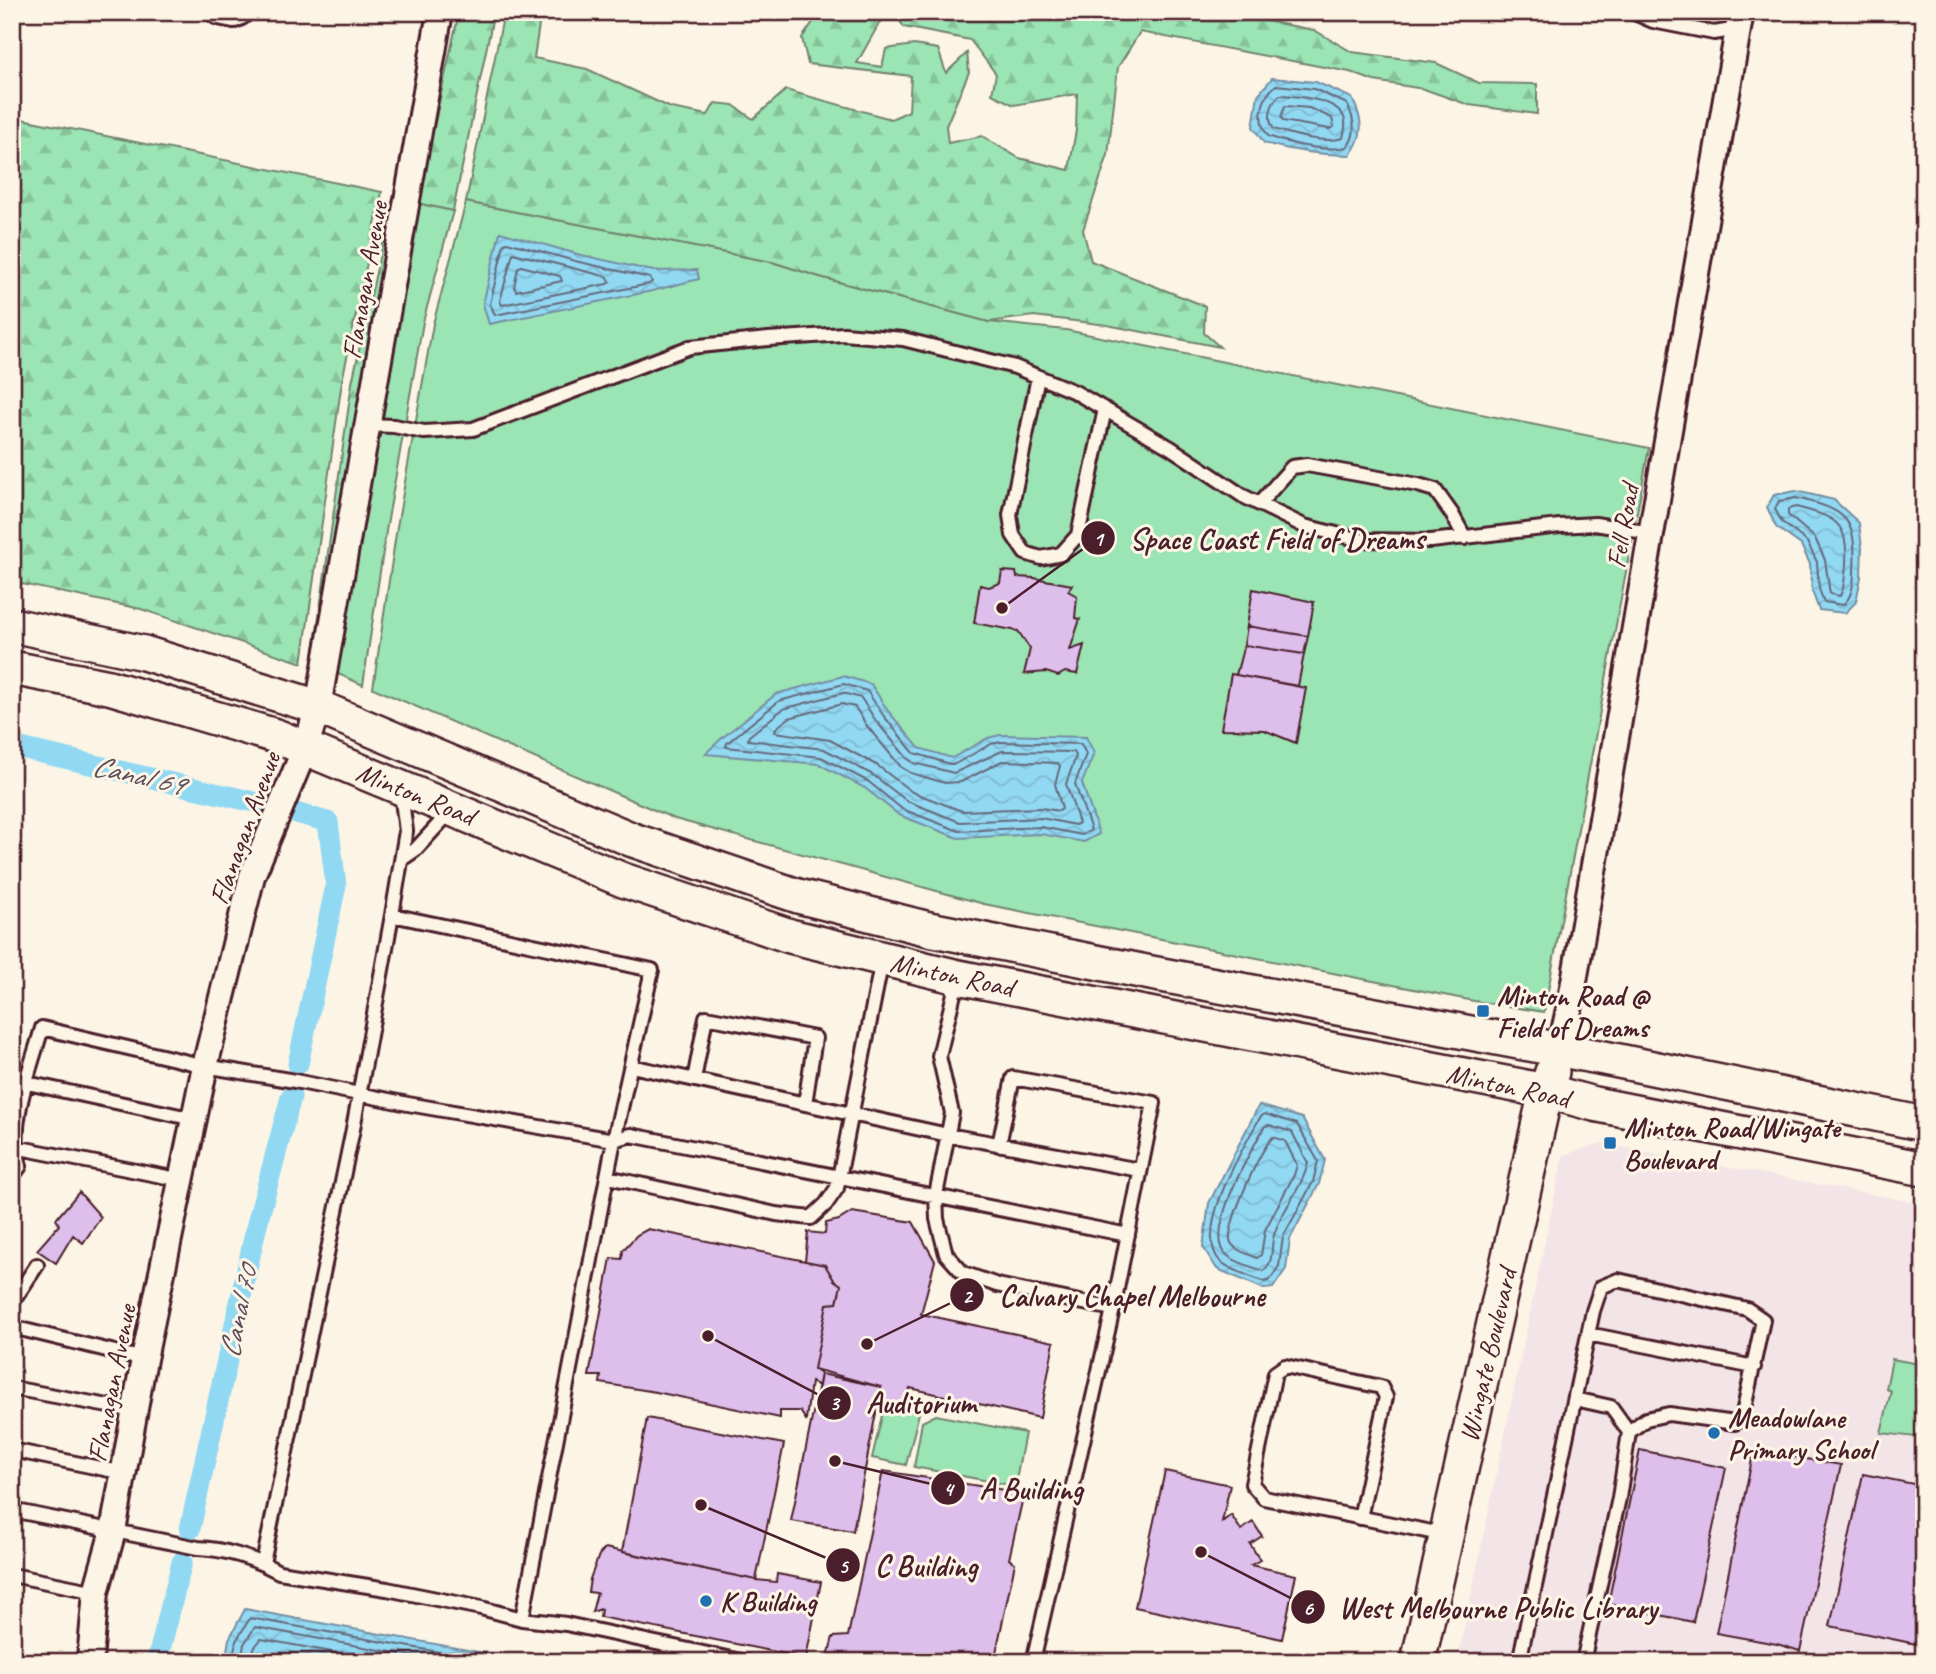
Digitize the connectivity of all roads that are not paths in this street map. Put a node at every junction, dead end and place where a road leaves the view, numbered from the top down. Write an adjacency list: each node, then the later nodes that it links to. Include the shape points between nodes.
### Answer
1 (219, 12): 2 (street)
2 (240, 12)
3 (440, 12): 8 (street, Flanagan Avenue)
4 (1632, 12): 5 (lane, via 1653,22 1714,33)
5 (1740, 21): 10 (street, Fell Road)
6 (1038, 377): 7 (lane); 7 (lane, via 1010,515 1013,535 1024,554 1041,558 1061,554 1078,535); 8 (lane, via 903,339 844,334 768,339 690,347 473,429 424,432)
7 (1105, 409): 9 (lane)
8 (368, 425): 14 (street, Flanagan Avenue)
9 (1259, 504): 11 (lane, via 1304,526 1361,540); 11 (lane, via 1292,467 1307,465 1435,490)
10 (1651, 533): 11 (lane, via 1595,524); 23 (street, Fell Road)
11 (1465, 538)
12 (12, 625): 14 (main road, Minton Road, via 144,653)
13 (12, 668): 15 (main road, Minton Road, via 109,687)
14 (318, 707): 15 (street, Flanagan Avenue); 20 (main road, Minton Road, via 633,840 798,896)
15 (306, 746): 16 (main road, Minton Road); 24 (street, Flanagan Avenue, via 253,877)
16 (400, 786): 17 (main road, Minton Road); 18 (lane, via 406,831)
17 (453, 807): 18 (lane); 21 (main road, Minton Road, via 623,880 790,936)
18 (402, 859): 19 (lane)
19 (392, 915): 25 (lane, via 652,970); 29 (lane)
20 (929, 929): 21 (main road); 22 (main road); 23 (main road, Minton Road)
21 (883, 959): 22 (main road, Minton Road); 31 (lane)
22 (958, 977): 28 (main road, Minton Road); 34 (lane, via 939,1056 952,1114)
23 (1560, 1049): 28 (main road, Wingate Boulevard); 33 (main road, Minton Road)
24 (205, 1066): 27 (lane, via 42,1028); 29 (lane); 32 (street, Flanagan Avenue)
25 (631, 1066): 26 (lane); 35 (lane)
26 (694, 1080): 30 (lane); 30 (lane, via 706,1017 816,1038)
27 (27, 1083): 32 (lane); 37 (lane)
28 (1546, 1091): 38 (main road, Minton Road); 62 (main road, Wingate Boulevard)
29 (359, 1094): 35 (lane); 63 (lane)
30 (805, 1104): 31 (lane)
31 (851, 1114): 34 (lane); 43 (lane)
32 (194, 1119): 42 (street, Flanagan Avenue)
33 (1924, 1124)
34 (948, 1135): 36 (lane); 44 (lane)
35 (614, 1140): 41 (lane); 43 (lane, via 631,1135)
36 (999, 1145): 39 (lane); 39 (lane, via 1013,1078 1154,1103)
37 (15, 1147): 40 (lane, via 20,1166); 42 (lane)
38 (1924, 1169)
39 (1140, 1170): 45 (lane)
40 (12, 1177)
41 (608, 1177): 43 (lane, via 811,1218 826,1204); 66 (lane)
42 (182, 1180): 51 (street, Flanagan Avenue)
43 (838, 1182): 44 (lane)
44 (936, 1195): 45 (lane); 48 (lane, via 946,1254 963,1272 997,1285)
45 (1128, 1235): 48 (lane)
46 (37, 1265): 47 (lane)
47 (12, 1303)
48 (1113, 1309): 69 (lane)
49 (12, 1327): 51 (lane)
50 (1588, 1334): 52 (lane); 52 (lane, via 1601,1287 1618,1280 1747,1309 1763,1320); 54 (lane)
51 (144, 1359): 55 (street, Flanagan Avenue)
52 (1754, 1367): 56 (lane, via 1742,1418 1735,1423 1669,1414 1646,1419)
53 (12, 1388): 55 (lane)
54 (1575, 1399): 56 (lane, via 1611,1407); 71 (lane)
55 (135, 1411): 58 (street, Flanagan Avenue)
56 (1629, 1432): 72 (lane)
57 (12, 1450): 58 (lane)
58 (124, 1473): 61 (street, Flanagan Avenue)
59 (12, 1510): 61 (lane)
60 (1360, 1518): 60 (lane, via 1264,1498 1252,1484 1275,1373 1285,1366 1381,1387 1386,1397); 62 (lane)
61 (113, 1531): 63 (lane, via 210,1548); 65 (street, Flanagan Avenue)
62 (1446, 1535): 70 (main road, Wingate Boulevard)
63 (263, 1563): 66 (lane, via 279,1572 387,1589)
64 (12, 1574): 65 (lane)
65 (96, 1592): 67 (street, Flanagan Avenue)
66 (522, 1619): 68 (lane, via 566,1623)
67 (90, 1660)
68 (746, 1662)
69 (1033, 1662)
70 (1418, 1662)
71 (1519, 1662)
72 (1583, 1662)

